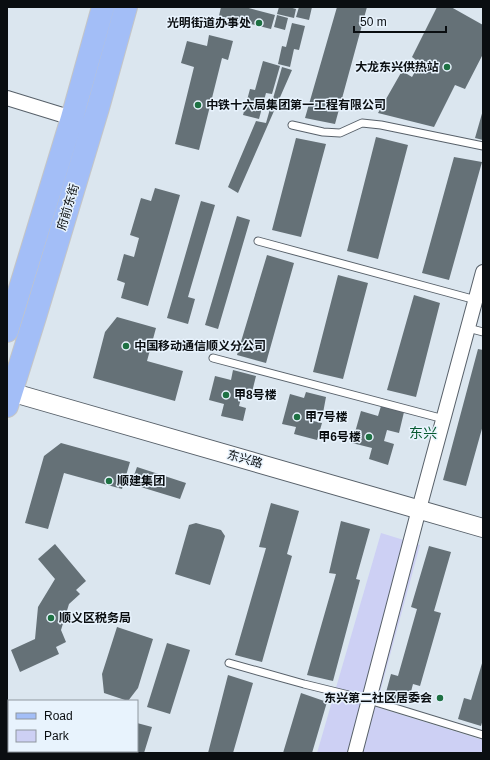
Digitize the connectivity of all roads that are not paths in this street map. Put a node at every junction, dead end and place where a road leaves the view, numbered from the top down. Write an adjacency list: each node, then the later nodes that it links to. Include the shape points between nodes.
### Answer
1 (103, 7): 4 (main road, 府前东街)
2 (126, 7): 14 (main road, 府前东街, via 96,116)
3 (7, 98): 4 (street)
4 (72, 118): 11 (main road, 府前东街)
5 (292, 125): 6 (lane, via 340,133 362,123 381,125)
6 (483, 146)
7 (258, 241): 9 (lane)
8 (483, 272): 9 (street)
9 (476, 300): 10 (street)
10 (468, 328): 12 (lane); 15 (street)
11 (7, 332)
12 (483, 332)
13 (213, 358): 15 (lane)
14 (9, 397): 16 (street, 东兴路)
15 (444, 419): 16 (street)
16 (419, 509): 17 (street, 东兴路); 19 (street)
17 (483, 528)
18 (229, 663): 19 (lane)
19 (369, 700): 20 (lane); 21 (street)
20 (483, 735)
21 (355, 753)

